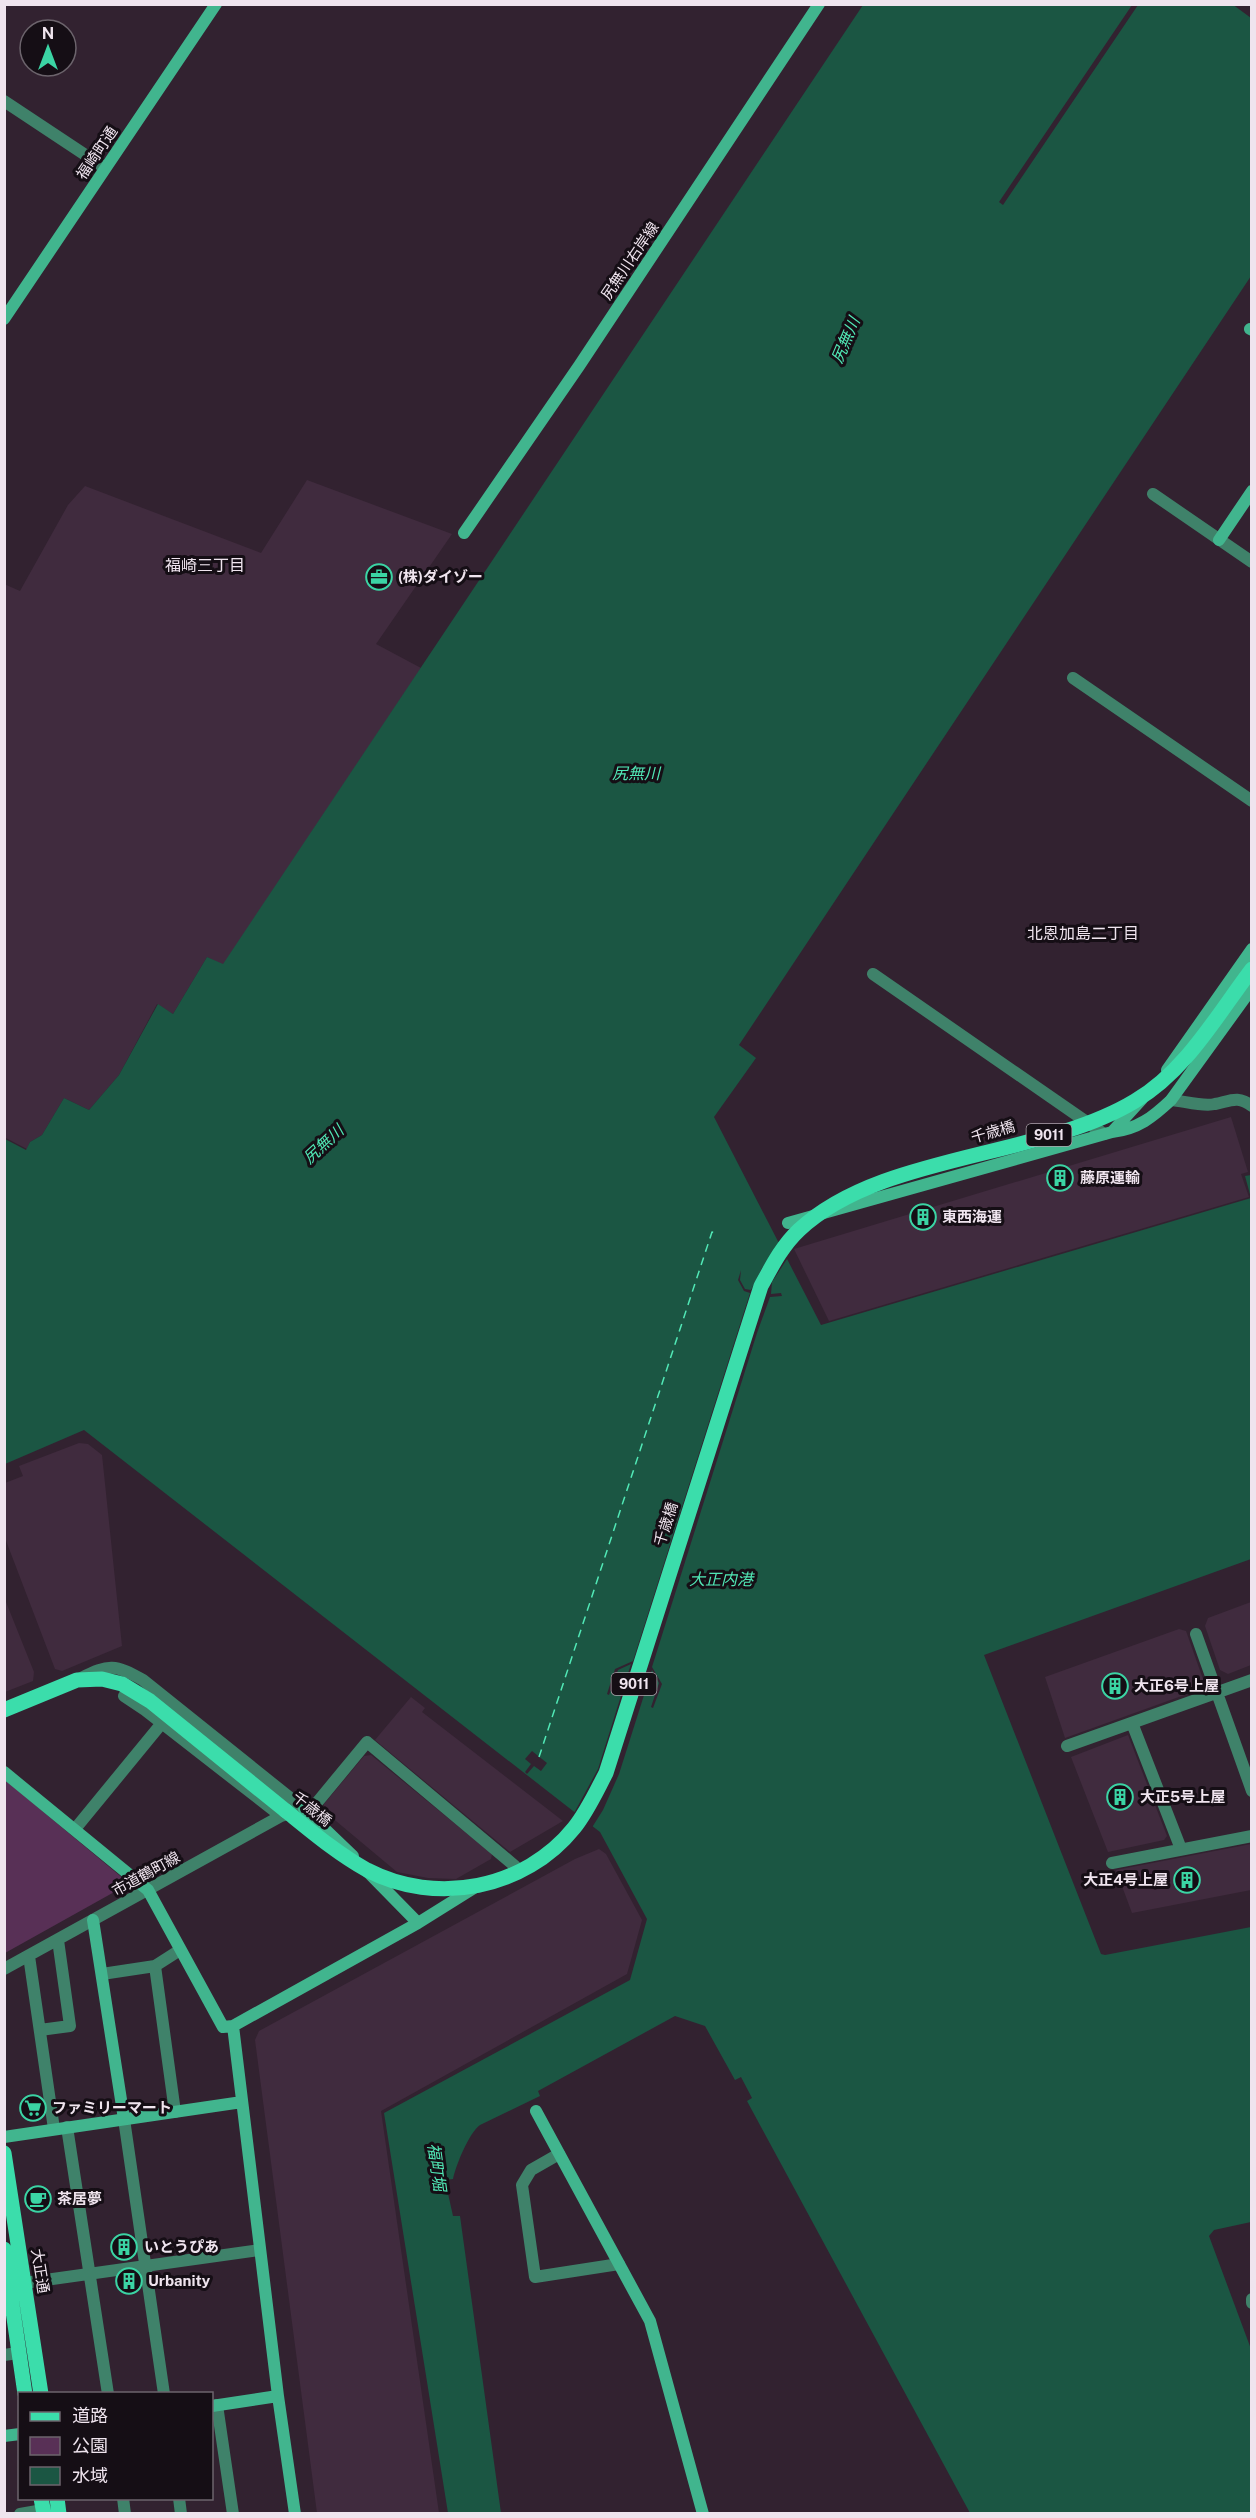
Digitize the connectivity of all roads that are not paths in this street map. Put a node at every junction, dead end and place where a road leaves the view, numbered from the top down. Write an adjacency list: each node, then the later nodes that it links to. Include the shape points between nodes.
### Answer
1 (216, 4): 4 (street, 福崎町通)
2 (819, 4): 8 (street, 尻無川右岸線)
3 (4, 101): 4 (street)
4 (105, 168): 5 (street, 福崎町通)
5 (4, 319)
6 (1251, 491): 9 (street)
7 (1153, 494): 9 (street)
8 (464, 533)
9 (1219, 540): 10 (street)
10 (1251, 562)
11 (1073, 678): 12 (street)
12 (1251, 801)
13 (1251, 949): 17 (street)
14 (1251, 969): 23 (main road, 千歳橋 / 9011, bridge, via 1180,1064 1134,1102 1071,1128 875,1186 814,1218 779,1253 761,1286 606,1773 573,1829 537,1862 502,1880 440,1889 402,1884 369,1871 325,1843 150,1701 116,1682)
15 (873, 974): 20 (street)
16 (1251, 988): 18 (street)
17 (1161, 1078): 18 (street); 20 (street)
18 (1171, 1100): 19 (street, via 1214,1105 1230,1099); 20 (street, via 1131,1130)
19 (1251, 1106)
20 (1108, 1133): 21 (street)
21 (788, 1224)
22 (1196, 1635): 25 (street)
23 (77, 1680): 27 (main road); 33 (street, via 105,1666 143,1680)
24 (1251, 1680): 25 (street)
25 (1216, 1692): 29 (street); 32 (street)
26 (124, 1696): 28 (street)
27 (4, 1710)
28 (162, 1723): 34 (street); 35 (street)
29 (1132, 1723): 30 (street); 37 (street)
30 (1067, 1746)
31 (4, 1772): 35 (street)
32 (1251, 1791)
33 (304, 1809): 34 (street, 市道鶴町線); 41 (street); 41 (street, via 315,1805 367,1742 515,1866)
34 (281, 1816): 39 (street, 市道鶴町線)
35 (75, 1829): 39 (street)
36 (1251, 1836): 37 (street)
37 (1181, 1849): 38 (street)
38 (1112, 1863)
39 (148, 1890): 40 (street, 市道鶴町線); 43 (street)
40 (93, 1920): 42 (street, 市道鶴町線); 47 (street)
41 (418, 1923): 48 (street)
42 (58, 1940): 44 (street, 市道鶴町線); 49 (street, via 70,2026)
43 (180, 1950): 45 (street); 48 (street, via 223,2028)
44 (29, 1956): 46 (street, 市道鶴町線); 49 (street)
45 (155, 1966): 47 (street); 52 (street)
46 (4, 1969)
47 (102, 1974): 53 (street)
48 (233, 2026): 50 (street)
49 (40, 2030): 55 (street)
50 (242, 2102): 52 (street); 60 (street)
51 (536, 2111): 58 (street)
52 (175, 2112): 53 (street)
53 (124, 2119): 54 (street); 62 (street)
54 (67, 2127): 55 (street); 63 (street)
55 (54, 2129): 56 (street)
56 (4, 2137)
57 (4, 2153): 64 (main road, 大正通)
58 (559, 2154): 61 (street); 61 (street, via 531,2170 522,2185 535,2277)
59 (4, 2248): 64 (main road, 大正通)
60 (260, 2250): 62 (street); 70 (street)
61 (619, 2264): 76 (street, via 650,2321)
62 (145, 2266): 63 (street); 69 (street)
63 (89, 2274): 64 (street); 68 (street)
64 (13, 2285): 65 (main road, 大正通); 67 (main road, 大正通)
65 (11, 2354): 66 (main road, 大正通)
66 (24, 2392)
67 (40, 2392)
68 (108, 2392)
69 (164, 2392)
70 (278, 2396): 71 (street); 75 (street)
71 (214, 2406): 74 (street)
72 (43, 2507): 73 (street)
73 (20, 2514)
74 (233, 2514)
75 (295, 2514)
76 (702, 2514)

